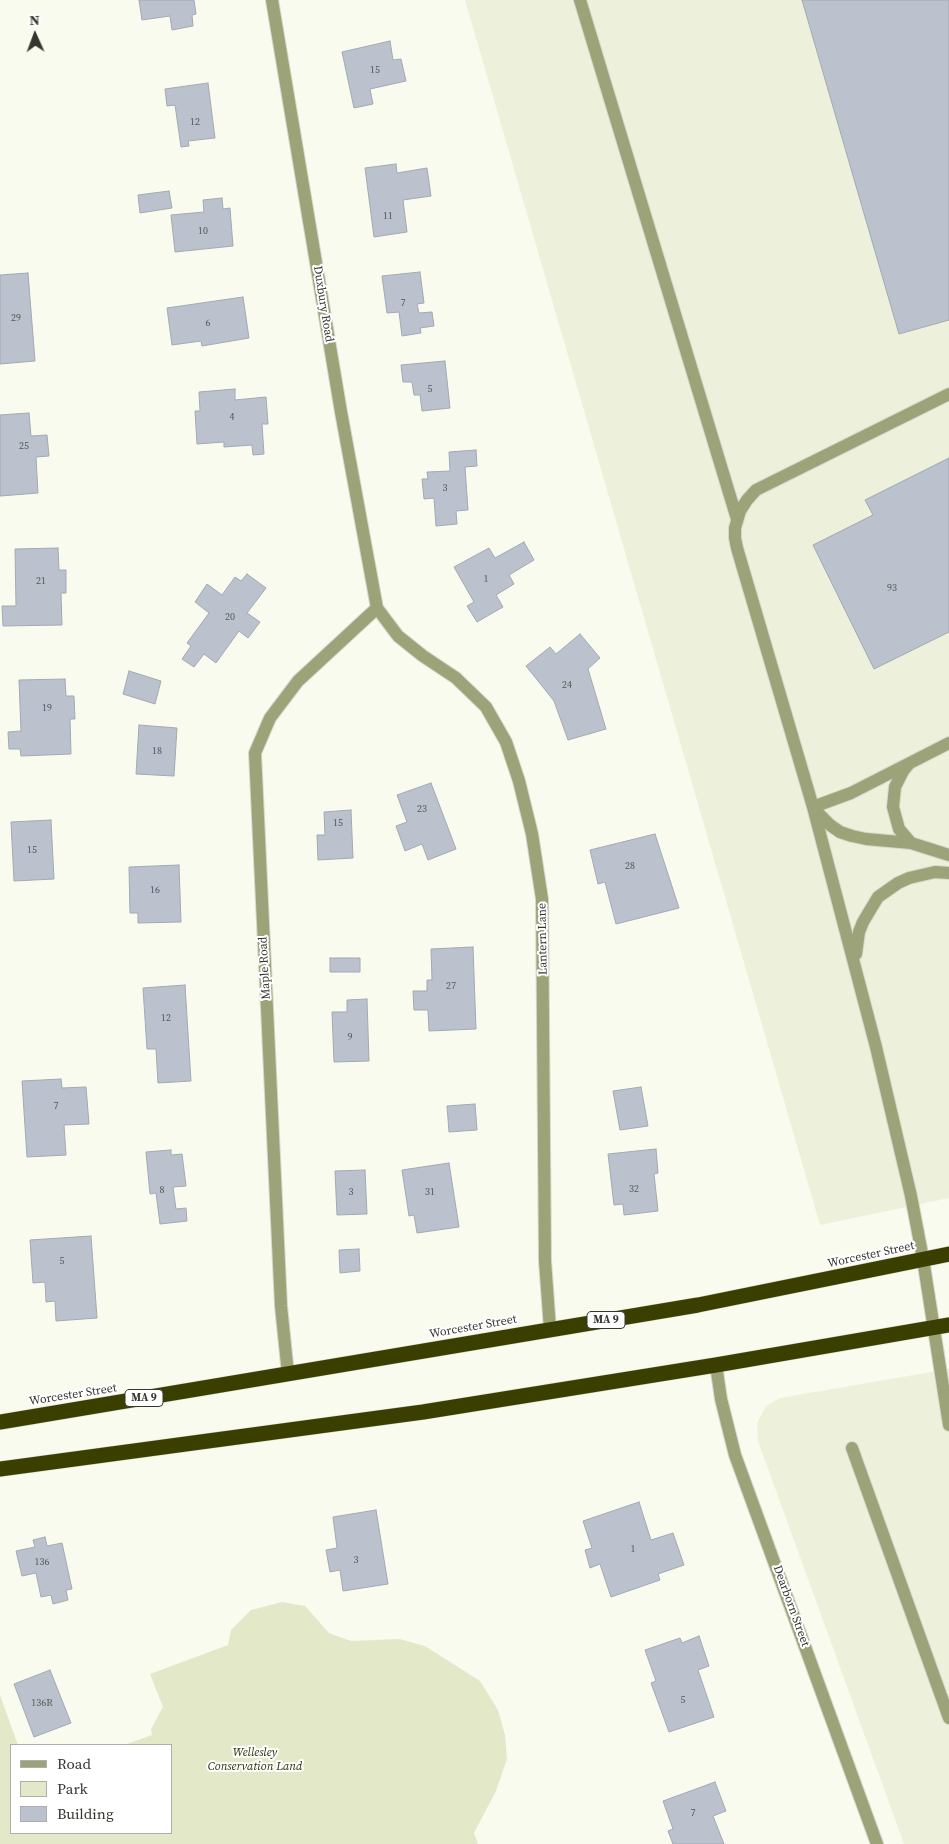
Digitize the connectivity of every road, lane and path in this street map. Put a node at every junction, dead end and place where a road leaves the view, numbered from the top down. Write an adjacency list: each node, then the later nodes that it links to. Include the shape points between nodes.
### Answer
1 (272, 0): 5 (street, Duxbury Road)
2 (580, 0): 4 (street)
3 (949, 394): 4 (street, via 763,485 747,500)
4 (737, 519): 8 (street, via 737,548)
5 (377, 608): 17 (street, Lantern Lane, via 398,636 456,678 486,707 506,742 530,825 542,899 545,1261); 19 (street, Maple Road, via 298,681 270,718 255,753 281,1306)
6 (949, 743): 7 (street)
7 (910, 763): 8 (street, via 851,793); 9 (street, via 898,779 893,807 899,829)
8 (813, 806): 9 (street, via 840,832 866,839); 12 (street)
9 (911, 843): 10 (street)
10 (949, 855)
11 (949, 873): 12 (street, via 935,872 909,878 878,897 859,932)
12 (858, 972): 14 (street)
13 (949, 1254): 14 (highway, Worcester Street / MA 9)
14 (923, 1259): 16 (street); 17 (highway, Worcester Street / MA 9, via 698,1305)
15 (949, 1325): 16 (highway)
16 (934, 1328): 18 (highway); 21 (street)
17 (550, 1329): 19 (highway, Worcester Street / MA 9)
18 (716, 1365): 23 (highway, via 423,1412); 25 (street, Dearborn Street, via 735,1455)
19 (288, 1374): 20 (highway, Worcester Street / MA 9)
20 (0, 1422)
21 (949, 1425)
22 (852, 1448): 24 (street)
23 (0, 1469)
24 (949, 1718)
25 (878, 1844)

